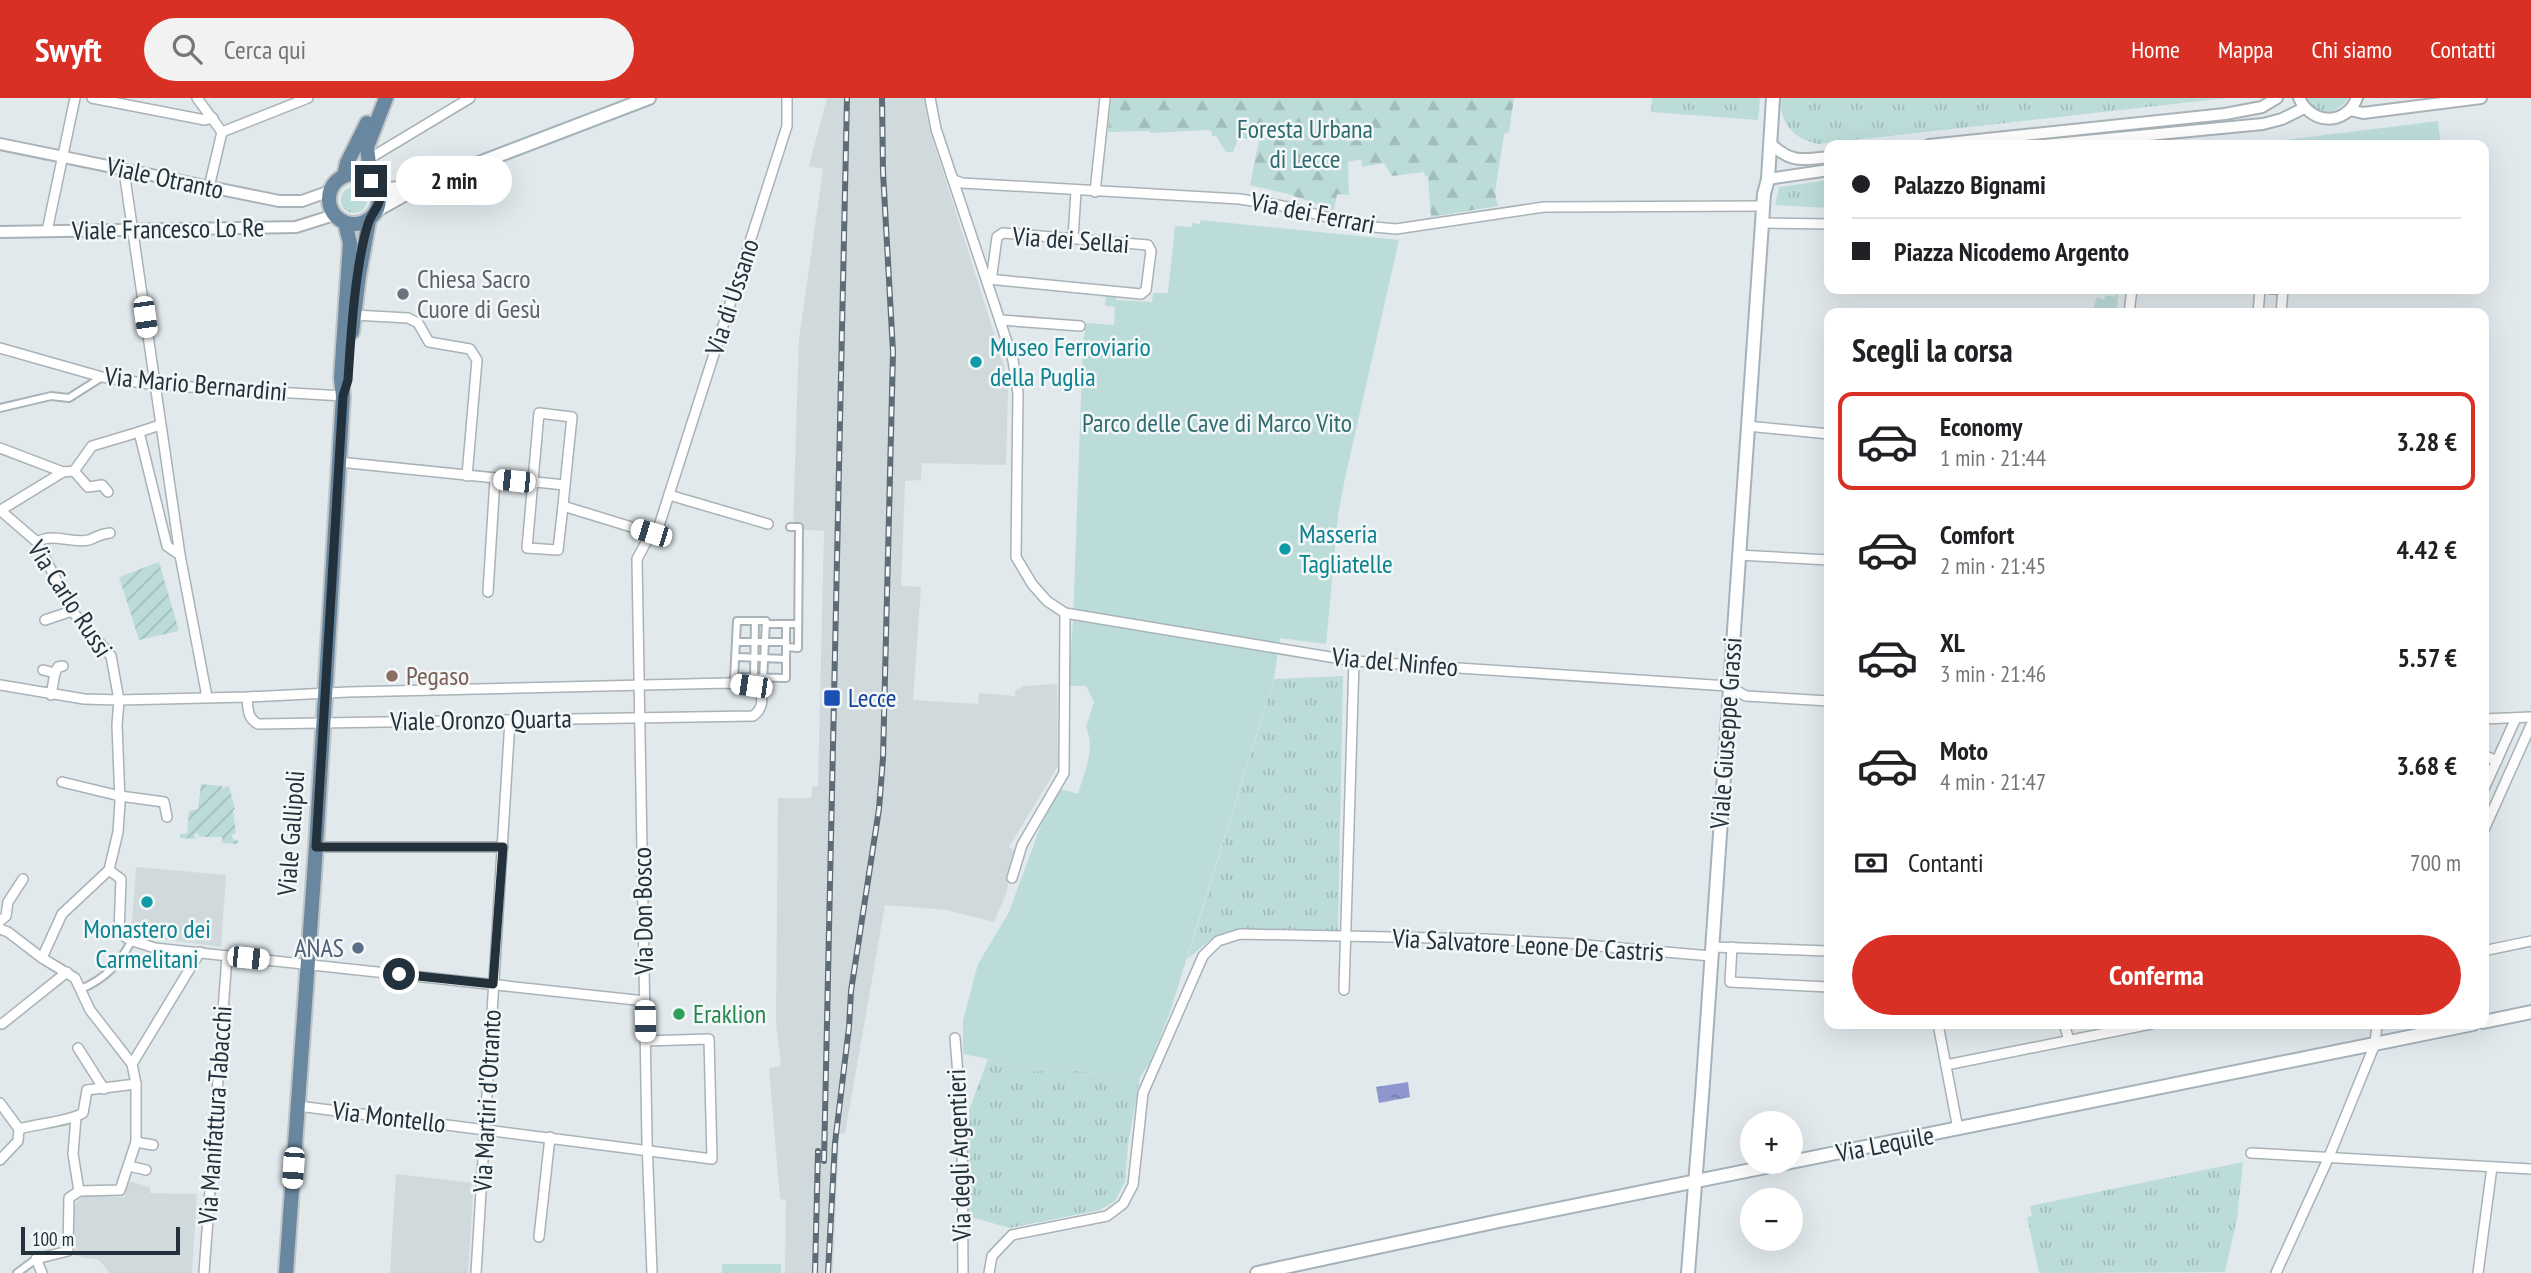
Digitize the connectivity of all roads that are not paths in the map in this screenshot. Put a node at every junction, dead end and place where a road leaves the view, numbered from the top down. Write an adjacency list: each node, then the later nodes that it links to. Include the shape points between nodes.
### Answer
1 (75, 98): 25 (street)
2 (92, 98): 19 (street)
3 (197, 98): 19 (street)
4 (308, 98): 20 (street)
5 (378, 98): 31 (main road)
6 (386, 98): 27 (main road, via 366,148)
7 (470, 98): 27 (street)
8 (649, 98): 33 (main road)
9 (787, 98): 70 (street, Via di Ussano, via 787,126)
10 (930, 98): 30 (street)
11 (1105, 98): 38 (street)
12 (1766, 98): 39 (main road, Viale Giuseppe Grassi)
13 (1773, 98): 24 (main road, Viale Giuseppe Grassi)
14 (2277, 98): 21 (street, via 2235,113)
15 (2357, 98): 18 (street)
16 (2481, 98): 18 (street, via 2364,113)
17 (2301, 103): 18 (street, via 2321,119); 22 (street, via 2282,118 2263,124)
18 (2350, 110)
19 (213, 118): 20 (street)
20 (222, 132): 35 (street)
21 (1977, 140)
22 (2096, 140)
23 (0, 144): 25 (street, Viale Otranto)
24 (1770, 144): 26 (street, via 1783,156); 32 (main road, Viale Giuseppe Grassi)
25 (63, 157): 28 (street, Viale Otranto); 45 (street)
26 (1824, 158)
27 (367, 160): 34 (main road)
28 (124, 171): 35 (street, Viale Otranto); 44 (street)
29 (1824, 171): 32 (street)
30 (950, 174): 37 (street, Via dei Ferrari, via 962,183); 48 (street)
31 (345, 176): 34 (main road, via 363,176); 36 (main road)
32 (1769, 179): 39 (main road, Viale Giuseppe Grassi)
33 (424, 184): 34 (main road, via 388,191); 40 (main road)
34 (374, 186): 40 (main road, via 380,200)
35 (209, 187): 36 (street, Viale Otranto, via 292,202)
36 (330, 191): 41 (main road, via 330,208)
37 (1076, 191): 38 (street, Via dei Ferrari); 47 (street)
38 (1096, 192): 39 (street, Via dei Ferrari, via 1240,199 1396,229 1544,207)
39 (1763, 200): 42 (main road, Viale Giuseppe Grassi)
40 (373, 215): 41 (main road, via 357,225); 49 (main road, Viale Gallipoli)
41 (339, 219): 44 (street, Viale Francesco Lo Re, via 296,227); 55 (main road, Viale Gallipoli, via 350,243)
42 (1762, 223): 43 (street); 58 (main road, Viale Giuseppe Grassi)
43 (1824, 224)
44 (131, 228): 45 (street, Viale Francesco Lo Re); 54 (street)
45 (47, 231): 46 (street, Viale Francesco Lo Re)
46 (0, 232)
47 (1073, 239): 48 (street, Via dei Sellai, via 1003,233 997,237); 48 (street, Via dei Sellai, via 1147,245 1151,251 1146,290 1141,294)
48 (988, 279): 50 (street)
49 (354, 315): 55 (main road, Viale Gallipoli); 65 (street, via 408,318 418,323 429,342 470,349 477,360)
50 (1001, 320): 51 (street); 83 (street, via 1018,393 1016,557 1032,584)
51 (1080, 326)
52 (0, 348): 53 (street, Via Mario Bernardini)
53 (102, 377): 54 (street, Via Mario Bernardini); 56 (street, via 69,398 51,396)
54 (156, 385): 55 (street, Via Mario Bernardini); 57 (street)
55 (343, 396): 62 (main road, Viale Gallipoli)
56 (0, 408)
57 (160, 425): 59 (street); 78 (street)
58 (1747, 426): 60 (street); 79 (main road, Viale Giuseppe Grassi)
59 (138, 432): 63 (street, via 92,446); 78 (street, via 167,546)
60 (1824, 434)
61 (0, 448): 64 (street)
62 (339, 462): 65 (street); 108 (main road, Viale Gallipoli)
63 (74, 471): 64 (street); 69 (street, via 88,487 102,485)
64 (62, 472): 72 (street)
65 (467, 476): 66 (street)
66 (495, 479): 67 (street); 81 (street)
67 (532, 482): 68 (street); 68 (street, via 539,413 572,417); 71 (street, via 527,548 558,550)
68 (565, 485): 71 (street)
69 (108, 492)
70 (669, 495): 73 (street); 76 (street, Via di Ussano, via 658,529)
71 (563, 506): 76 (street)
72 (0, 510): 77 (street, Via Carlo Russi)
73 (768, 524)
74 (790, 527): 88 (street, via 799,527)
75 (110, 533): 77 (street, via 90,540 46,537)
76 (651, 533): 104 (street, Via di Ussano, via 637,559)
77 (37, 542): 82 (street, Via Carlo Russi)
78 (180, 555): 110 (street)
79 (1738, 555): 80 (street); 106 (main road, Viale Giuseppe Grassi)
80 (1824, 560)
81 (488, 592)
82 (72, 611): 84 (street); 112 (street, Via Carlo Russi, via 111,656)
83 (1065, 613): 97 (street, Via del Ninfeo); 132 (street, via 1064,773 1022,845)
84 (45, 620)
85 (755, 621): 86 (street); 89 (street, via 737,621); 90 (street)
86 (766, 624): 87 (street); 91 (street)
87 (786, 624): 88 (street); 92 (street)
88 (798, 624): 92 (street, via 798,648)
89 (736, 642): 90 (street); 93 (street)
90 (755, 642): 91 (street); 94 (street)
91 (765, 642): 92 (street); 95 (street)
92 (786, 645): 96 (street)
93 (736, 656): 94 (street); 103 (street)
94 (755, 657): 95 (street); 101 (street)
95 (765, 658): 96 (street); 102 (street)
96 (786, 659): 102 (street, via 786,678)
97 (1354, 661): 106 (street, Via del Ninfeo); 135 (street)
98 (63, 666): 100 (street)
99 (43, 670): 100 (street)
100 (55, 673): 109 (street)
101 (754, 677): 102 (street); 103 (street)
102 (764, 677): 107 (street)
103 (732, 681): 104 (street, Viale Oronzo Quarta); 107 (street, Viale Oronzo Quarta)
104 (639, 684): 108 (street, Viale Oronzo Quarta); 114 (street)
105 (0, 685): 109 (street)
106 (1728, 686): 113 (street, Via del Ninfeo, via 1746,696); 142 (main road, Viale Giuseppe Grassi)
107 (758, 688): 114 (street, Viale Oronzo Quarta, via 761,705 754,716)
108 (325, 692): 111 (street, Viale Oronzo Quarta); 119 (main road, Viale Gallipoli)
109 (51, 695): 112 (street)
110 (207, 697): 111 (street, Viale Oronzo Quarta); 112 (street)
111 (247, 697): 119 (street, Viale Oronzo Quarta, via 249,715 258,724)
112 (119, 700): 125 (street, Via Carlo Russi)
113 (1824, 701)
114 (639, 716): 118 (street, Viale Oronzo Quarta); 151 (street, Via Don Bosco)
115 (2531, 717): 116 (street)
116 (2516, 718): 117 (street); 122 (street)
117 (2489, 719)
118 (510, 720): 119 (street, Viale Oronzo Quarta); 129 (street, Via Martiri d'Otranto)
119 (323, 722): 128 (main road, Viale Gallipoli)
120 (2531, 724): 127 (street)
121 (2489, 758): 122 (street)
122 (2497, 761): 123 (street)
123 (2489, 778)
124 (62, 782): 125 (street)
125 (120, 796): 126 (street, via 164,803); 130 (street, Via Carlo Russi)
126 (167, 817)
127 (2489, 818)
128 (316, 847): 129 (street); 145 (main road, Viale Gallipoli)
129 (503, 847): 147 (street, Via Martiri d'Otranto)
130 (109, 870): 136 (street, via 121,879 119,933); 144 (street, via 62,914)
131 (23, 878): 133 (street)
132 (1012, 878)
133 (0, 921)
134 (0, 929): 144 (street)
135 (1345, 937): 142 (street, Via Salvatore Leone De Castris); 150 (street); 197 (street, Via Salvatore Leone De Castris, via 1240,934 1218,941 1203,956 1143,1093 1133,1185 1123,1204 1107,1216 1012,1235 992,1256)
136 (131, 940): 141 (street); 149 (street, via 114,967)
137 (2531, 941): 139 (street)
138 (1732, 947): 140 (street, Via Salvatore Leone De Castris); 142 (street, Via Salvatore Leone De Castris); 148 (street, via 1730,982)
139 (2489, 950)
140 (1824, 951)
141 (200, 952): 143 (street); 165 (street)
142 (1711, 952): 186 (main road, Viale Giuseppe Grassi)
143 (227, 956): 145 (street); 192 (street, Via Manifattura Tabacchi)
144 (42, 958): 146 (street)
145 (306, 964): 147 (street); 170 (main road, Viale Gallipoli)
146 (71, 975): 149 (street); 154 (street)
147 (493, 984): 151 (street); 173 (street, Via Martiri d'Otranto)
148 (1824, 987)
149 (80, 989): 165 (street, via 90,1010)
150 (1344, 990)
151 (645, 1000): 162 (street, Via Don Bosco)
152 (2531, 1012): 153 (main road)
153 (2489, 1021)
154 (2, 1024)
155 (1939, 1029): 166 (street)
156 (2066, 1029): 161 (street)
157 (2125, 1029): 161 (street)
158 (2376, 1029): 163 (street)
159 (2448, 1029): 163 (main road, Via Lequile)
160 (955, 1038): 196 (street, Via degli Argentieri, via 962,1124)
161 (2069, 1040): 166 (street)
162 (646, 1041): 178 (street, Via Don Bosco); 178 (street, Via Montello, via 709,1039 712,1159)
163 (2375, 1044): 174 (main road, Via Lequile); 180 (street)
164 (78, 1048): 168 (street)
165 (132, 1064): 167 (street)
166 (1946, 1065): 174 (street)
167 (136, 1084): 168 (street); 176 (street)
168 (104, 1089): 171 (street, via 87,1090 83,1112)
169 (0, 1102): 172 (street)
170 (298, 1107): 173 (street, Via Montello); 193 (main road, Viale Gallipoli)
171 (76, 1117): 172 (street); 187 (street, via 73,1154)
172 (19, 1129): 181 (street, via 18,1141)
173 (487, 1129): 175 (street, Via Montello); 194 (street, Via Martiri d'Otranto)
174 (1958, 1129): 186 (main road, Via Lequile)
175 (550, 1137): 178 (street, Via Montello); 188 (street)
176 (136, 1142): 177 (street); 182 (street)
177 (153, 1146)
178 (648, 1149): 195 (street, Via Don Bosco)
179 (2251, 1153): 180 (street)
180 (2328, 1159): 183 (street); 200 (street)
181 (0, 1160)
182 (129, 1166): 185 (street); 187 (street, via 120,1190)
183 (2492, 1167): 184 (street); 201 (street)
184 (2531, 1169)
185 (146, 1170)
186 (1695, 1182): 198 (main road, Via Lequile); 199 (main road, Viale Giuseppe Grassi)
187 (79, 1191): 189 (street, via 69,1198 68,1251)
188 (539, 1237)
189 (36, 1259): 190 (street); 191 (street)
190 (17, 1273)
191 (41, 1273)
192 (204, 1273)
193 (286, 1273)
194 (476, 1273)
195 (652, 1273)
196 (963, 1273)
197 (989, 1273)
198 (1257, 1273)
199 (1688, 1273)
200 (2276, 1273)
201 (2477, 1273)

